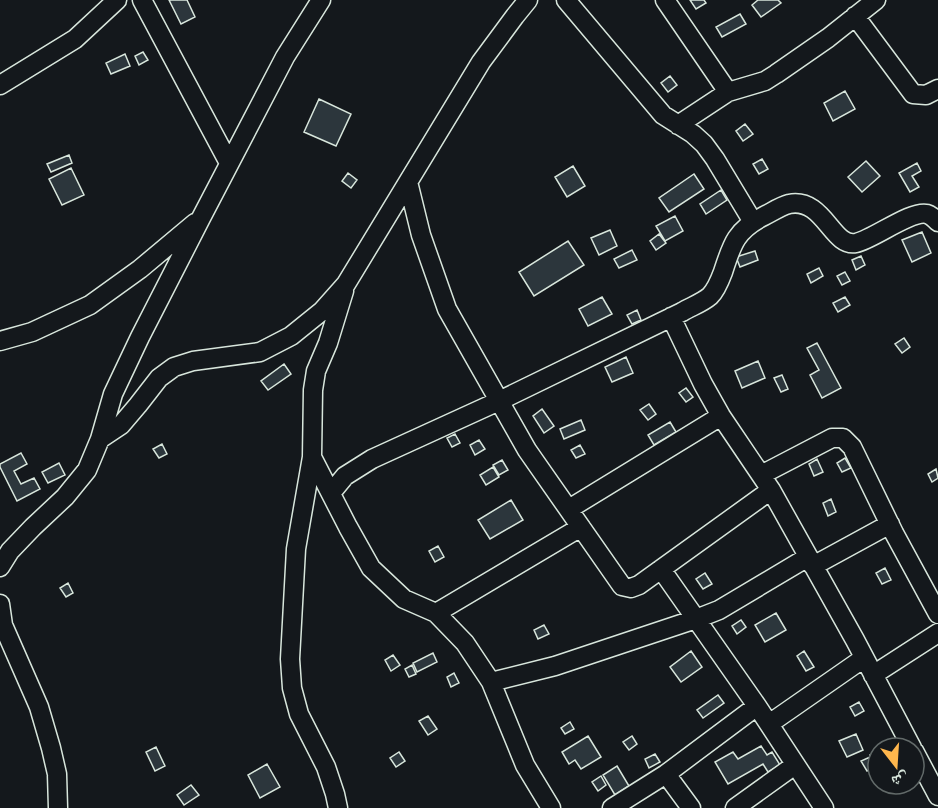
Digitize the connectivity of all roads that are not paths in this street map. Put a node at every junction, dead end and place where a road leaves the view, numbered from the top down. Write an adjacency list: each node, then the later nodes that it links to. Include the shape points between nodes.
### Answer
1 (117, 0): 9 (street, via 75,39)
2 (142, 0): 13 (street)
3 (321, 0): 13 (street, via 285,57)
4 (528, 0): 14 (street, via 481,62)
5 (566, 0): 12 (street, via 663,115)
6 (665, 0): 11 (street)
7 (876, 0): 8 (street)
8 (855, 16): 10 (street, via 914,94 926,95); 11 (street, via 765,81)
9 (0, 85)
10 (938, 89)
11 (728, 92): 12 (street)
12 (678, 125): 16 (street, via 693,134 715,159)
13 (230, 163): 15 (street)
14 (408, 182): 18 (street); 21 (street, via 421,235 447,309)
15 (201, 218): 20 (street, via 90,305 32,332); 23 (street, via 113,394)
16 (753, 222): 17 (street, via 789,204 804,204 821,215 841,240 852,244 917,214 928,214); 19 (street, via 735,239 720,281 709,296)
17 (938, 222)
18 (346, 284): 23 (street, via 322,311 291,336 260,352 174,367 159,378 121,424); 24 (street, via 316,371)
19 (671, 317): 21 (street); 22 (street)
20 (0, 341)
21 (499, 401): 26 (street, via 372,459 345,476); 27 (street, via 527,450)
22 (722, 416): 25 (street); 27 (street)
23 (100, 439): 31 (street, via 87,470 10,551)
24 (312, 457): 26 (street); 50 (street, via 296,549 292,688 299,714 326,767)
25 (766, 483): 28 (street, via 832,438 843,438 852,447); 30 (street); 32 (street)
26 (331, 493): 34 (street, via 371,568 404,599)
27 (569, 509): 29 (street)
28 (890, 525): 30 (street); 35 (street)
29 (581, 527): 32 (street, via 622,586 639,585); 34 (street)
30 (811, 561): 36 (street); 39 (street)
31 (0, 567)
32 (661, 569): 36 (street)
33 (0, 604): 37 (street)
34 (436, 613): 41 (street, via 465,643)
35 (938, 614)
36 (696, 619): 41 (street, via 555,666); 42 (street)
37 (2, 629): 49 (street, via 39,707 57,774)
38 (938, 633): 40 (street)
39 (864, 658): 40 (street); 43 (street)
40 (873, 675): 44 (street)
41 (491, 682): 51 (street, via 525,765)
42 (757, 706): 43 (street); 46 (street)
43 (769, 724): 45 (street)
44 (906, 736)
45 (795, 765): 54 (street); 55 (street)
46 (666, 774): 52 (street); 53 (street)
47 (926, 774): 48 (street)
48 (938, 796)
49 (58, 808)
50 (338, 808)
51 (551, 808)
52 (612, 808)
53 (691, 808)
54 (735, 808)
55 (824, 808)

